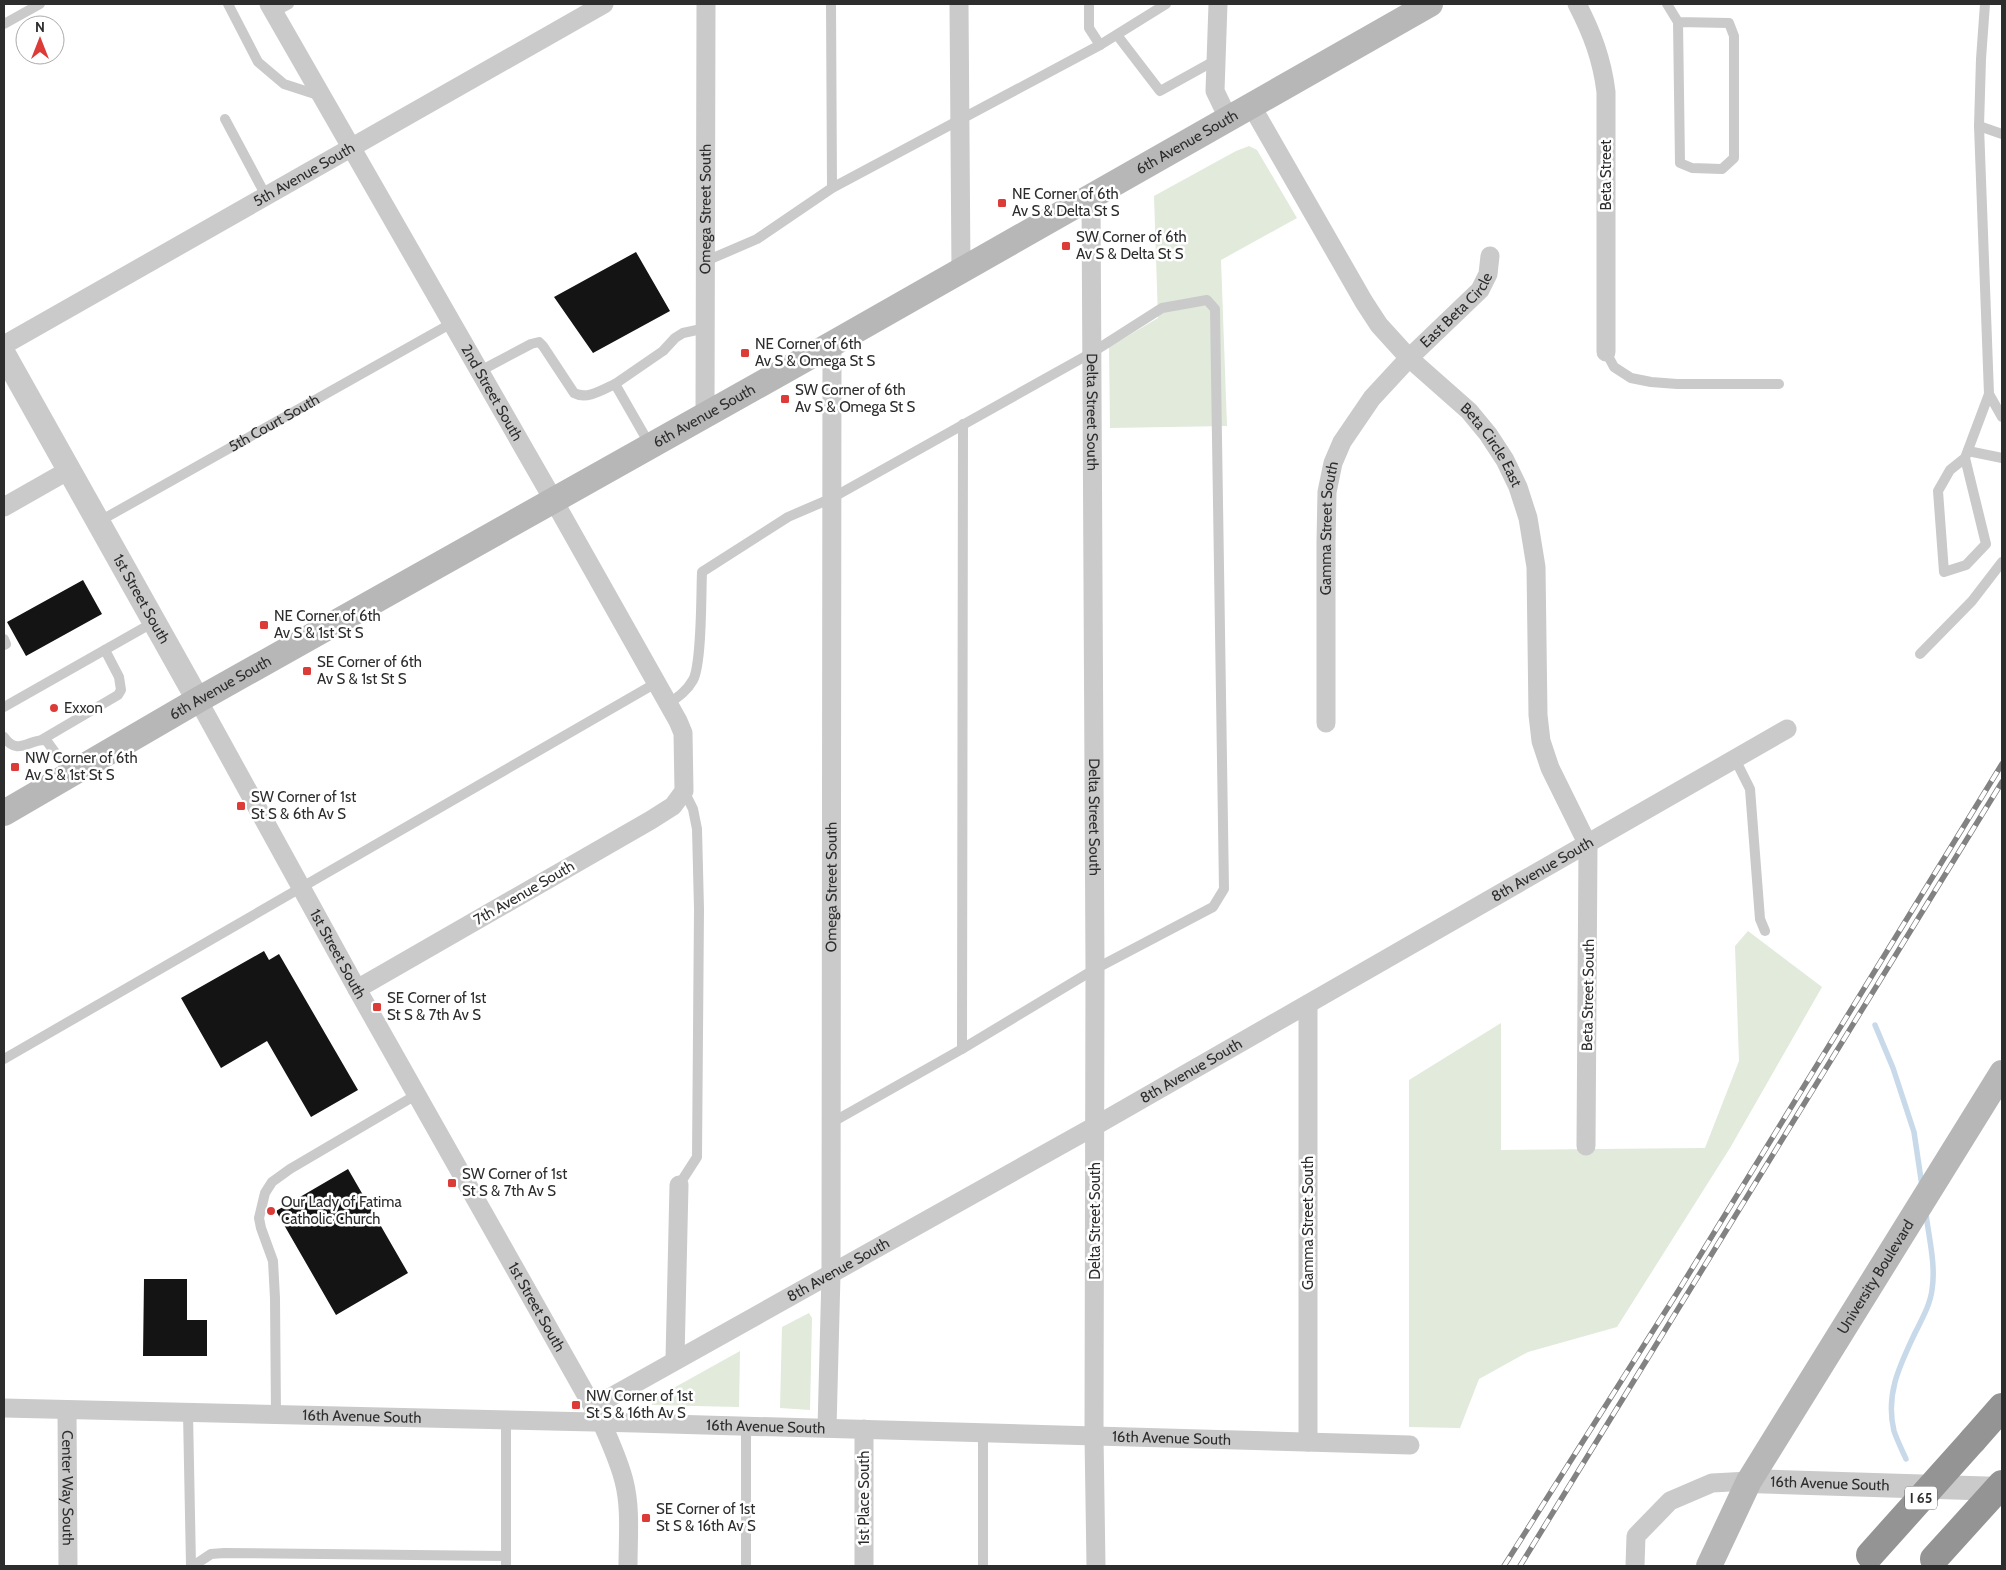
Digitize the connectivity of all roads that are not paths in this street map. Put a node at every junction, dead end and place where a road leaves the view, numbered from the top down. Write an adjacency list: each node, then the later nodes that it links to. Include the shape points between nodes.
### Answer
1 (40, 4): 16 (lane)
2 (228, 4): 20 (lane, via 258,62 284,84)
3 (604, 4): 27 (street, 5th Avenue South)
4 (706, 4): 32 (street, Omega Street South)
5 (831, 4): 28 (lane)
6 (959, 4): 24 (street)
7 (1089, 4): 18 (lane, via 1089,28)
8 (1166, 4): 17 (lane)
9 (1218, 4): 19 (street)
10 (1430, 4): 21 (main road, 6th Avenue South)
11 (1577, 4): 39 (street, Beta Street, via 1597,46 1606,92)
12 (1667, 4): 15 (lane)
13 (1985, 4): 25 (lane)
14 (277, 7): 20 (street, 2nd Street South)
15 (1678, 22): 15 (lane, via 1680,163 1692,168 1722,169 1734,158 1734,36 1729,24)
16 (4, 24)
17 (1117, 35): 18 (lane); 19 (lane, via 1160,91)
18 (1100, 45): 24 (lane)
19 (1216, 60): 22 (street, via 1214,91)
20 (321, 96): 27 (street, 2nd Street South)
21 (1252, 104): 22 (main road, 6th Avenue South); 41 (street, Beta Circle East, via 1364,302 1379,325)
22 (1228, 118): 30 (main road, 6th Avenue South)
23 (225, 119): 29 (lane)
24 (959, 120): 28 (lane); 33 (street)
25 (1979, 126): 26 (lane); 45 (lane)
26 (2002, 134)
27 (351, 148): 29 (street, 5th Avenue South); 34 (street, 2nd Street South)
28 (832, 188): 32 (lane, via 757,239)
29 (266, 196): 37 (street, 5th Avenue South)
30 (1091, 197): 33 (main road, 6th Avenue South); 38 (street, Delta Street South)
31 (1490, 256): 41 (street, East Beta Circle, via 1488,274 1480,290)
32 (706, 261): 35 (street, Omega Street South)
33 (960, 271): 36 (main road, 6th Avenue South)
34 (452, 323): 42 (street, 2nd Street South); 56 (lane, 5th Court South)
35 (706, 328): 43 (lane, via 683,333); 46 (street, Omega Street South)
36 (832, 344): 46 (main road, 6th Avenue South); 53 (street, Omega Street South)
37 (4, 345)
38 (1093, 352): 48 (lane); 78 (street, Delta Street South); 78 (lane, via 1162,308 1206,300 1215,309 1224,889 1213,906)
39 (1606, 352): 44 (lane, via 1614,367 1632,378 1650,382)
40 (4, 354): 52 (street, 1st Street South)
41 (1410, 358): 67 (street, Gamma Street South, via 1367,404 1342,442 1333,463 1327,492); 75 (street, Beta Circle East, via 1468,411 1488,434 1518,488 1528,518 1536,567 1541,741 1550,768)
42 (480, 371): 43 (lane, via 539,342 574,393 587,396); 54 (street, 2nd Street South)
43 (615, 384): 49 (lane)
44 (1779, 384)
45 (1989, 394): 47 (lane); 50 (lane)
46 (706, 415): 49 (main road, 6th Avenue South)
47 (2002, 417)
48 (963, 424): 53 (lane); 81 (lane)
49 (650, 446): 54 (main road, 6th Avenue South)
50 (1966, 455): 50 (lane, via 1950,470 1938,491 1944,572 1966,565 1986,544); 51 (lane)
51 (2002, 458)
52 (69, 470): 55 (street); 56 (street, 1st Street South)
53 (832, 498): 65 (lane, via 788,517 702,572 698,663 686,691); 85 (street, Omega Street South)
54 (554, 501): 63 (street, 2nd Street South); 64 (main road, 6th Avenue South)
55 (4, 507)
56 (98, 522): 58 (street, 1st Street South)
57 (2002, 562): 62 (lane, via 1972,601)
58 (154, 622): 61 (lane); 64 (street, 1st Street South)
59 (4, 639): 60 (lane)
60 (4, 645)
61 (105, 650): 66 (lane); 70 (lane, via 122,687 118,695)
62 (1920, 654)
63 (656, 684): 65 (street, 2nd Street South); 76 (lane)
64 (198, 700): 72 (main road, 6th Avenue South); 76 (street, 1st Street South)
65 (668, 704): 73 (street, 2nd Street South, via 683,733)
66 (4, 707)
67 (1326, 724)
68 (1787, 729): 71 (street, 8th Avenue South)
69 (4, 737): 70 (lane, via 19,747)
70 (43, 739): 72 (lane, via 49,742)
71 (1735, 759): 75 (street, 8th Avenue South); 77 (lane, via 1750,789 1760,919)
72 (71, 774): 74 (main road, 6th Avenue South)
73 (684, 791): 79 (street, 7th Avenue South, via 673,806 651,820); 88 (lane, via 693,808 697,830 697,1157)
74 (4, 813)
75 (1588, 845): 80 (street, 8th Avenue South); 87 (street, Beta Street South)
76 (302, 889): 79 (street, 1st Street South); 82 (lane)
77 (1765, 932)
78 (1095, 969): 81 (lane); 86 (street, Delta Street South)
79 (357, 989): 84 (street, 1st Street South)
80 (1308, 1004): 86 (street, 8th Avenue South); 103 (street, Gamma Street South)
81 (962, 1049): 85 (lane)
82 (4, 1059)
83 (2002, 1073): 105 (main road, University Boulevard)
84 (416, 1095): 95 (street, 1st Street South); 96 (lane, via 290,1169 272,1182 265,1193 259,1218 273,1262)
85 (831, 1123): 89 (street, Omega Street South)
86 (1095, 1126): 89 (street, 8th Avenue South); 102 (street, Delta Street South)
87 (1586, 1146)
88 (679, 1185): 90 (street)
89 (831, 1275): 90 (street, 8th Avenue South); 99 (street, Omega Street South)
90 (674, 1359): 95 (street, 8th Avenue South)
91 (2002, 1407): 108 (highway, I 65, bridge)
92 (4, 1408): 93 (street, 16th Avenue South)
93 (67, 1410): 94 (street, 16th Avenue South); 111 (street, Center Way South)
94 (188, 1413): 96 (street, 16th Avenue South); 112 (lane)
95 (597, 1415): 97 (street, 16th Avenue South); 98 (street, 16th Avenue South); 113 (street, 1st Street South, via 624,1482 628,1506)
96 (276, 1416): 97 (street, 16th Avenue South)
97 (506, 1420): 109 (lane)
98 (746, 1426): 99 (street, 16th Avenue South); 114 (lane)
99 (827, 1428): 100 (street, 16th Avenue South)
100 (864, 1429): 101 (street, 16th Avenue South); 115 (street, 1st Place South)
101 (983, 1432): 102 (street, 16th Avenue South); 116 (lane)
102 (1094, 1436): 103 (street, 16th Avenue South); 117 (street)
103 (1308, 1442): 104 (street, 16th Avenue South)
104 (1410, 1445)
105 (1749, 1481): 107 (street, 16th Avenue South); 118 (street, via 1712,1483 1670,1500 1636,1536); 119 (main road, University Boulevard)
106 (2002, 1484): 110 (highway, bridge)
107 (2002, 1488)
108 (1865, 1560)
109 (506, 1561): 112 (lane, via 224,1553 211,1554)
110 (1930, 1563)
111 (68, 1566)
112 (192, 1566)
113 (628, 1566)
114 (746, 1566)
115 (864, 1566)
116 (983, 1566)
117 (1096, 1566)
118 (1635, 1566)
119 (1709, 1566)

